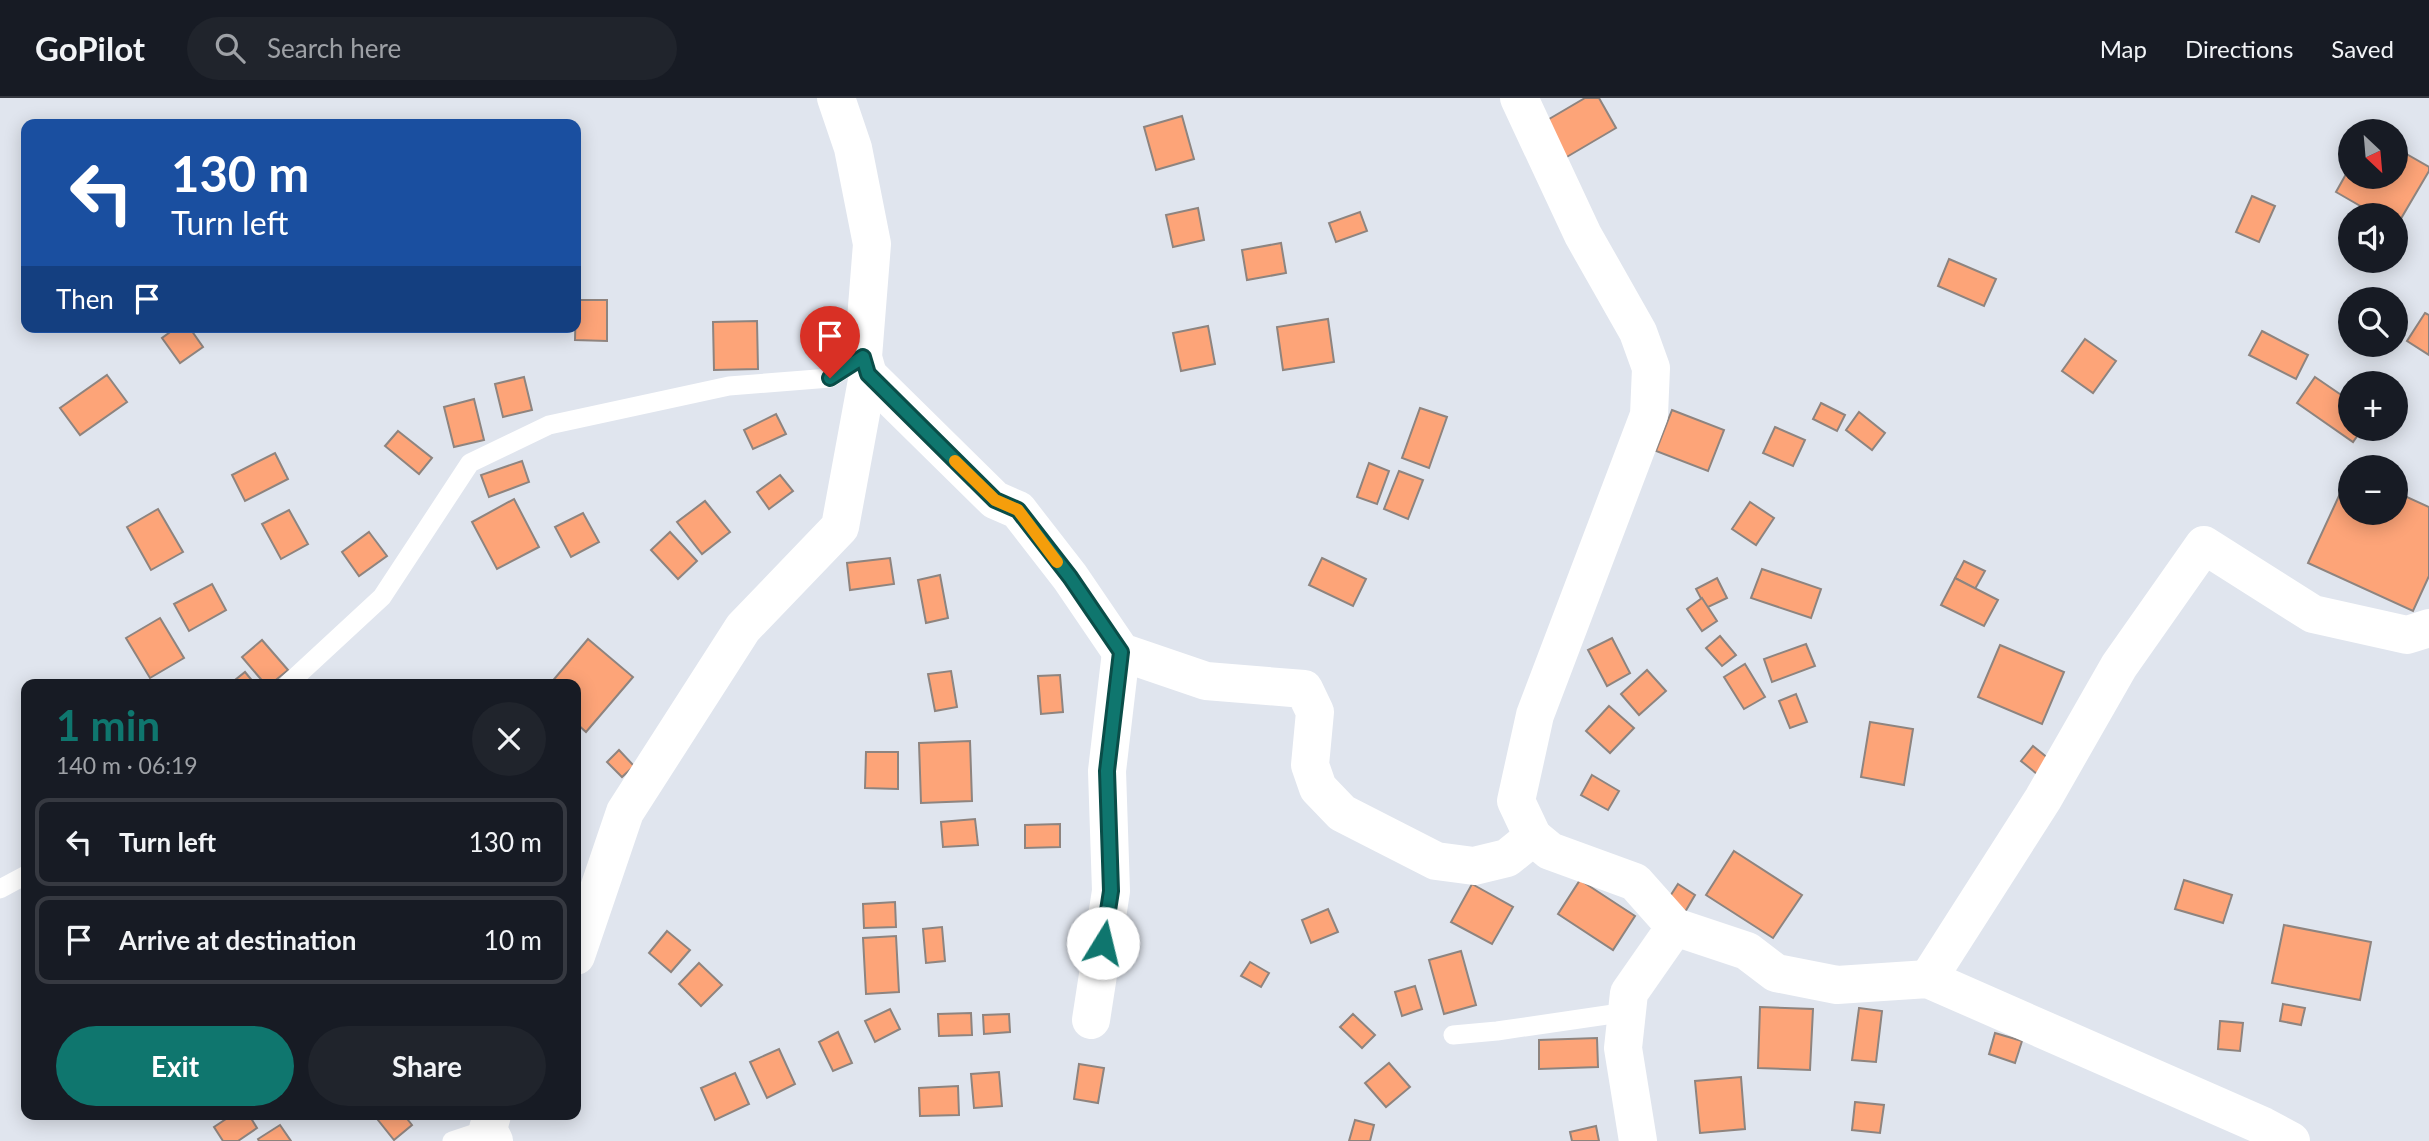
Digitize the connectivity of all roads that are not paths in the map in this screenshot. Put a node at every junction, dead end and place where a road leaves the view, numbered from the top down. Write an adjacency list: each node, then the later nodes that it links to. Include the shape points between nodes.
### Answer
1 (836, 98): 3 (street, via 853,148 873,244)
2 (1519, 98): 7 (street, via 1583,235 1638,332 1651,368 1649,415 1535,715 1516,802)
3 (866, 366): 5 (street, via 995,500 1018,510); 6 (lane, via 830,378 729,386 549,425 470,463 382,597); 11 (street, via 840,527 743,628 625,812)
4 (2429, 628): 12 (street, via 2407,635 2313,614 2204,545 2119,666 2043,799)
5 (1121, 652): 7 (street, via 1206,681 1304,690 1315,712 1310,765 1318,788 1342,813 1436,861 1474,866 1507,858); 14 (street, via 1107,771 1111,891)
6 (293, 679)
7 (1534, 837): 10 (street, via 1550,850 1635,882)
8 (21, 878): 9 (lane)
9 (0, 889)
10 (1675, 926): 12 (street, via 1747,951 1776,973 1837,985); 13 (street, via 1629,993)
11 (581, 941)
12 (1928, 979): 17 (street)
13 (1627, 1012): 15 (lane); 19 (street, via 1623,1048)
14 (1091, 1020)
15 (1452, 1035)
16 (492, 1128): 18 (lane)
17 (2246, 1130): 20 (street)
18 (452, 1141)
19 (1638, 1141)
20 (2291, 1141)

